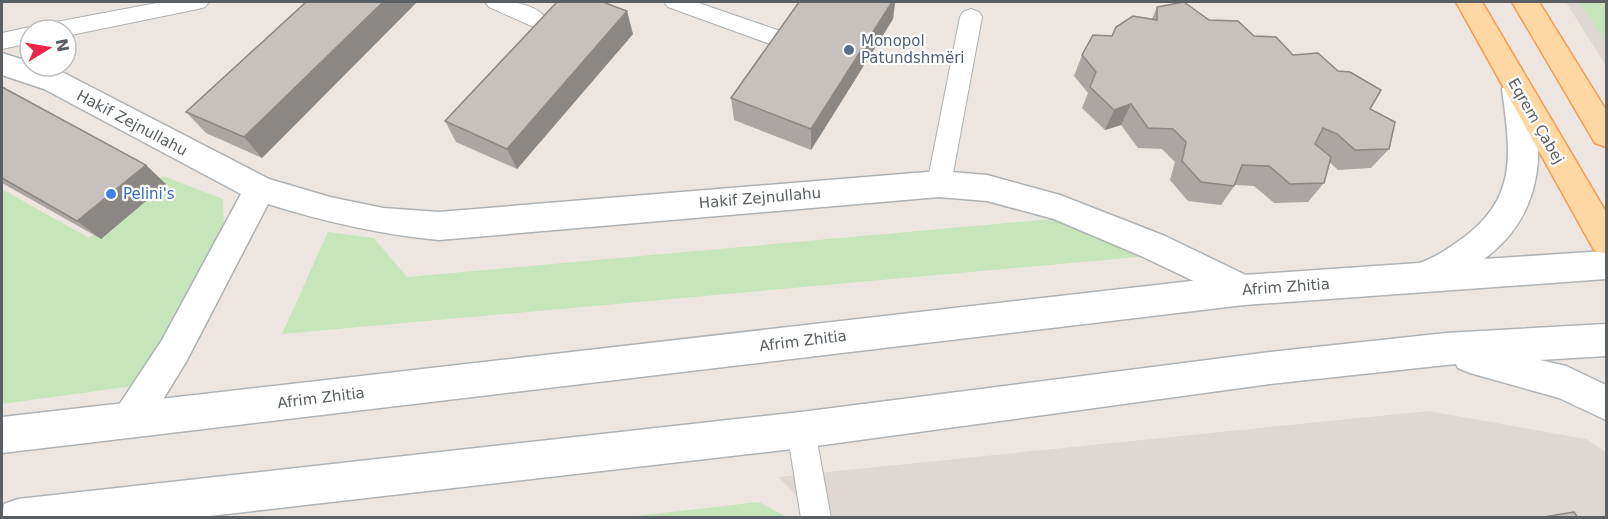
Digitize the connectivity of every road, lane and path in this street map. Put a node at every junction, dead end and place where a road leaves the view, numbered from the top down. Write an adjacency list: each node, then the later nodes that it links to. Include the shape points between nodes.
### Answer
1 (198, 2): 8 (lane)
2 (496, 2): 7 (lane)
3 (675, 2): 10 (lane)
4 (1469, 2): 13 (main road, Eqrem Çabej)
5 (1526, 2): 14 (main road)
6 (971, 17): 17 (lane)
7 (536, 20)
8 (78, 26)
9 (18, 38): 11 (lane)
10 (781, 40)
11 (2, 41)
12 (2, 64): 18 (main road, Hakif Zejnullahu, via 54,81)
13 (1517, 89): 19 (main road, Eqrem Çabej); 21 (main road, via 1525,165 1511,213 1476,248 1441,271)
14 (1578, 89): 15 (main road); 16 (main road)
15 (1606, 122)
16 (1606, 135)
17 (939, 184): 18 (main road, Hakif Zejnullahu, via 440,226 383,222); 22 (main road, Hakif Zejnullahu, via 987,188 1060,208 1153,246)
18 (260, 189): 26 (main road, via 174,351)
19 (1606, 240)
20 (1606, 265): 21 (main road, Afrim Zhitia)
21 (1415, 279): 22 (main road, Afrim Zhitia)
22 (1244, 290): 26 (main road, Afrim Zhitia)
23 (1606, 340): 24 (main road)
24 (1446, 349): 25 (main road, via 1566,383); 27 (main road, via 1270,368)
25 (1606, 403)
26 (130, 420): 28 (main road, Afrim Zhitia)
27 (801, 430): 29 (main road); 30 (lane)
28 (2, 435)
29 (18, 518)
30 (816, 518)

